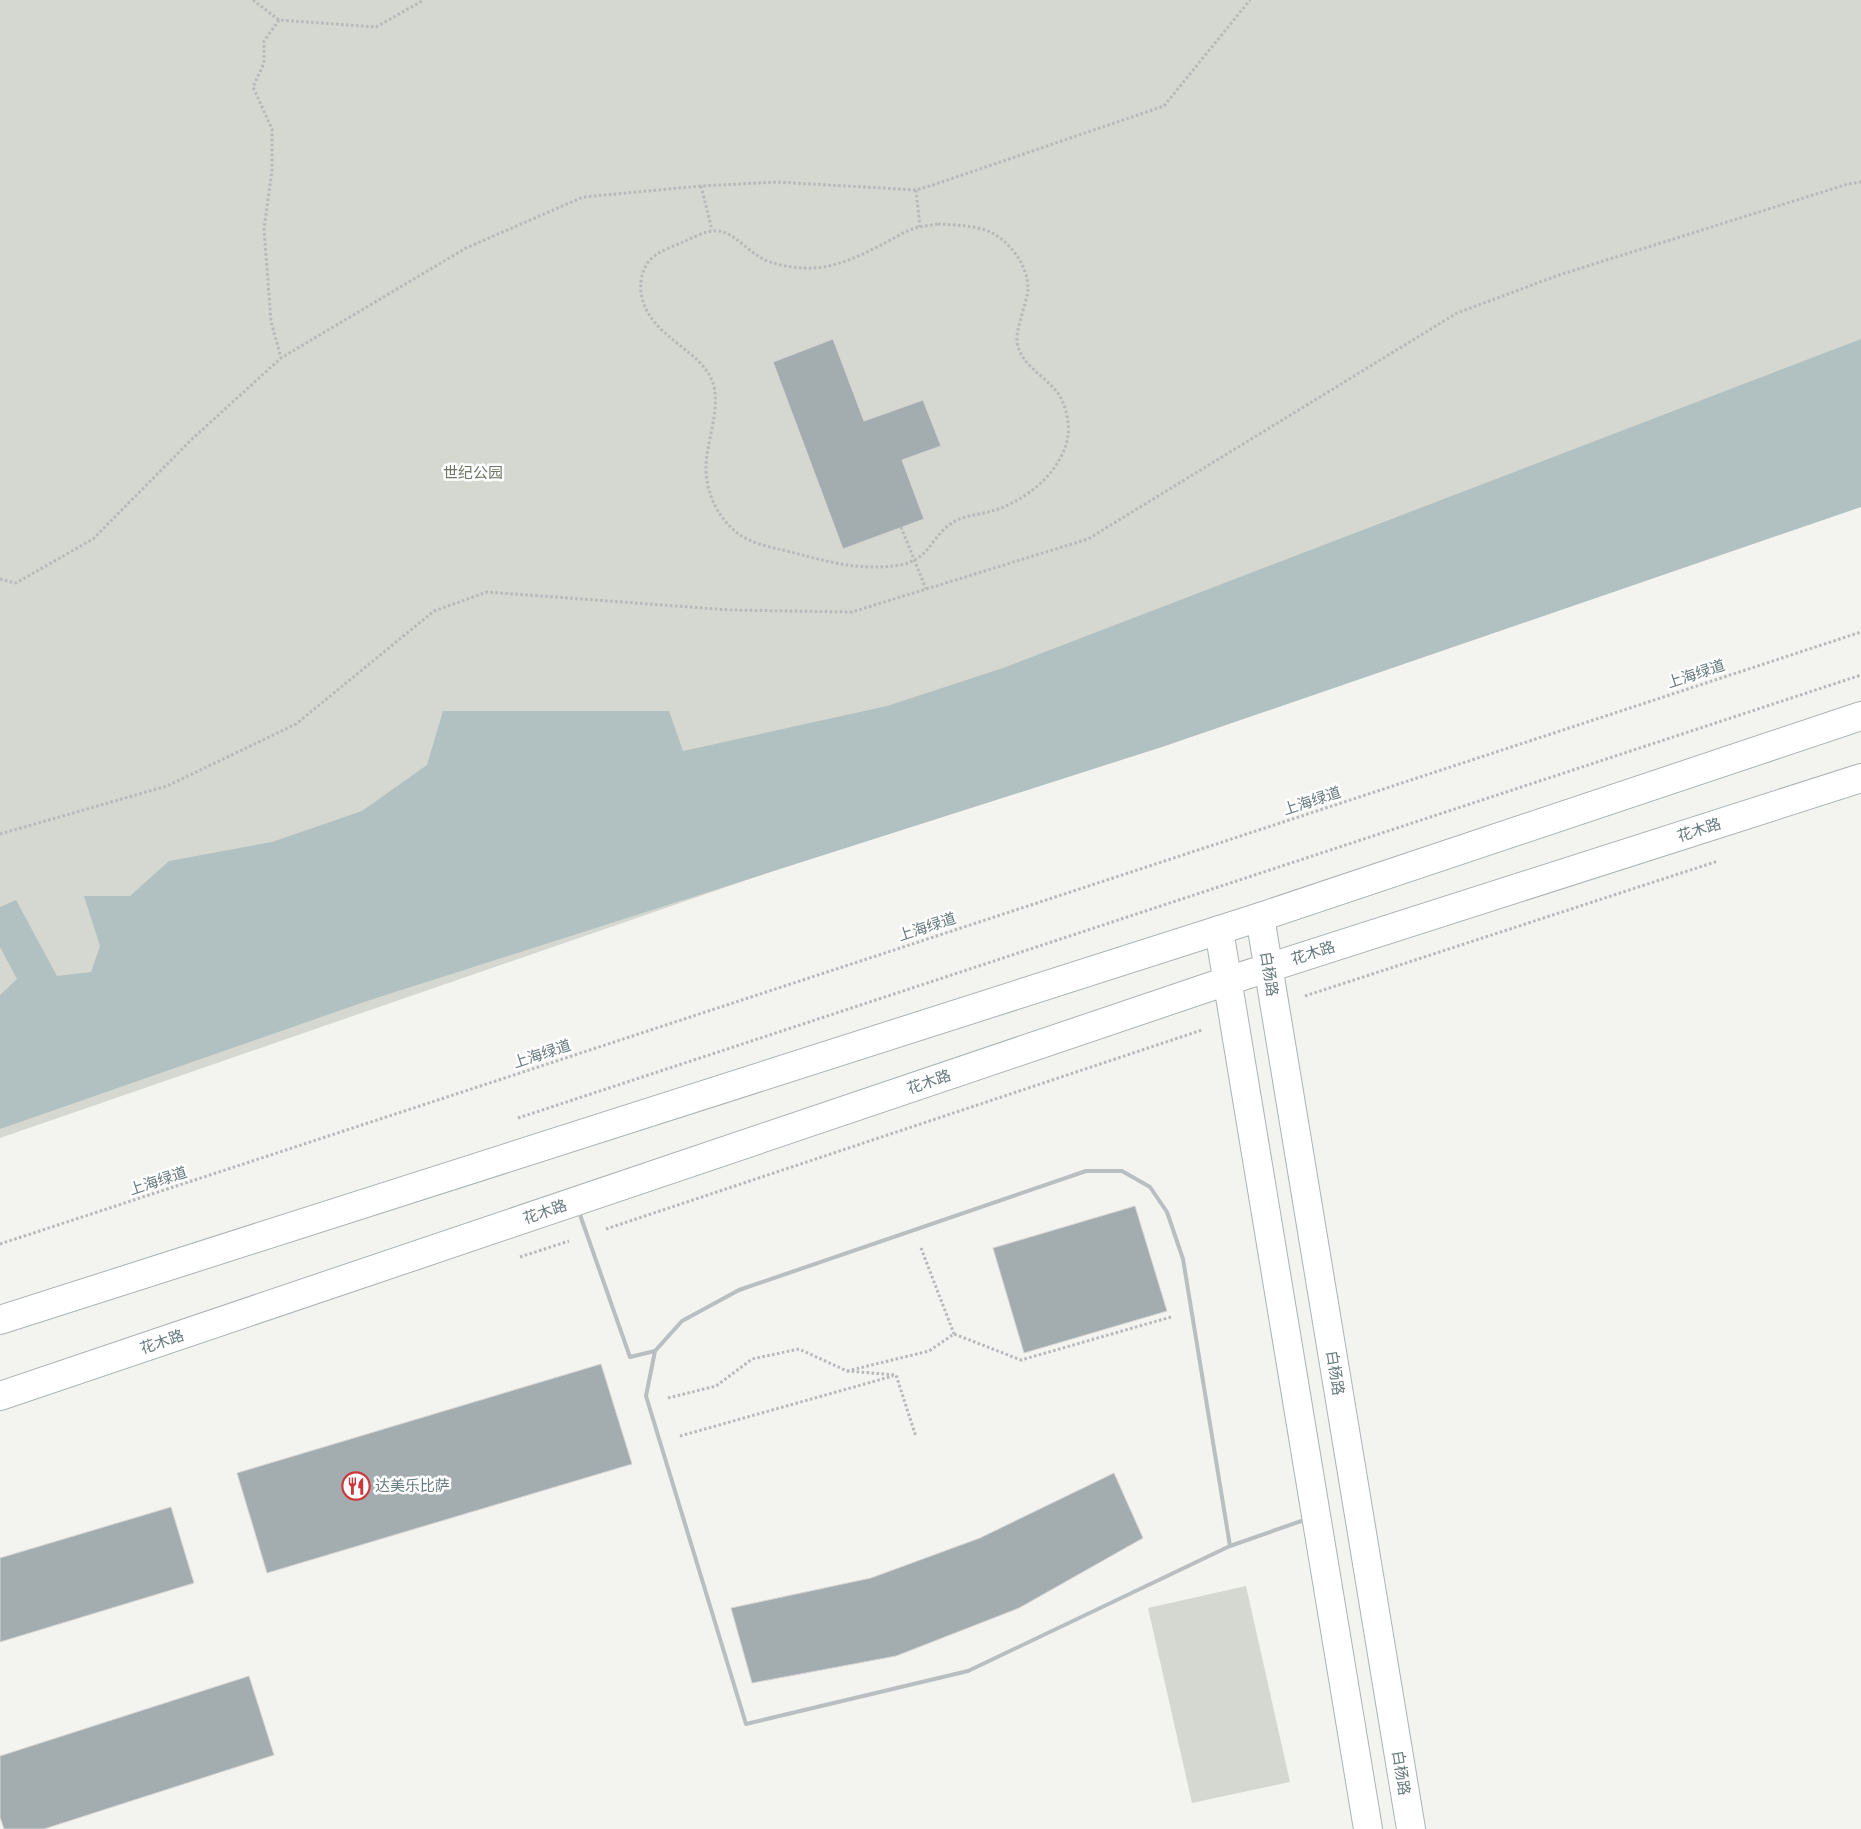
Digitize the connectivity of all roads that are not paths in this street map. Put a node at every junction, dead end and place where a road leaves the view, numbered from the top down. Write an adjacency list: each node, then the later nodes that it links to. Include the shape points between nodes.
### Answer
1 (1861, 716): 3 (main road)
2 (1861, 778): 5 (main road, 花木路)
3 (1260, 917): 4 (main road); 5 (main road, 白杨路)
4 (1219, 930): 6 (main road); 8 (main road)
5 (1268, 968): 6 (main road, 花木路); 14 (main road, 白杨路)
6 (1227, 981): 7 (main road, 花木路); 11 (main road)
7 (575, 1202): 9 (lane, via 630,1357); 10 (main road, 花木路)
8 (0, 1320)
9 (655, 1351): 12 (lane, via 646,1396 746,1724 968,1671); 12 (lane, via 682,1321 739,1290 1086,1171 1122,1171 1150,1187 1167,1212 1183,1259)
10 (0, 1396)
11 (1316, 1516): 12 (lane); 13 (main road)
12 (1230, 1546)
13 (1368, 1829)
14 (1411, 1829)

